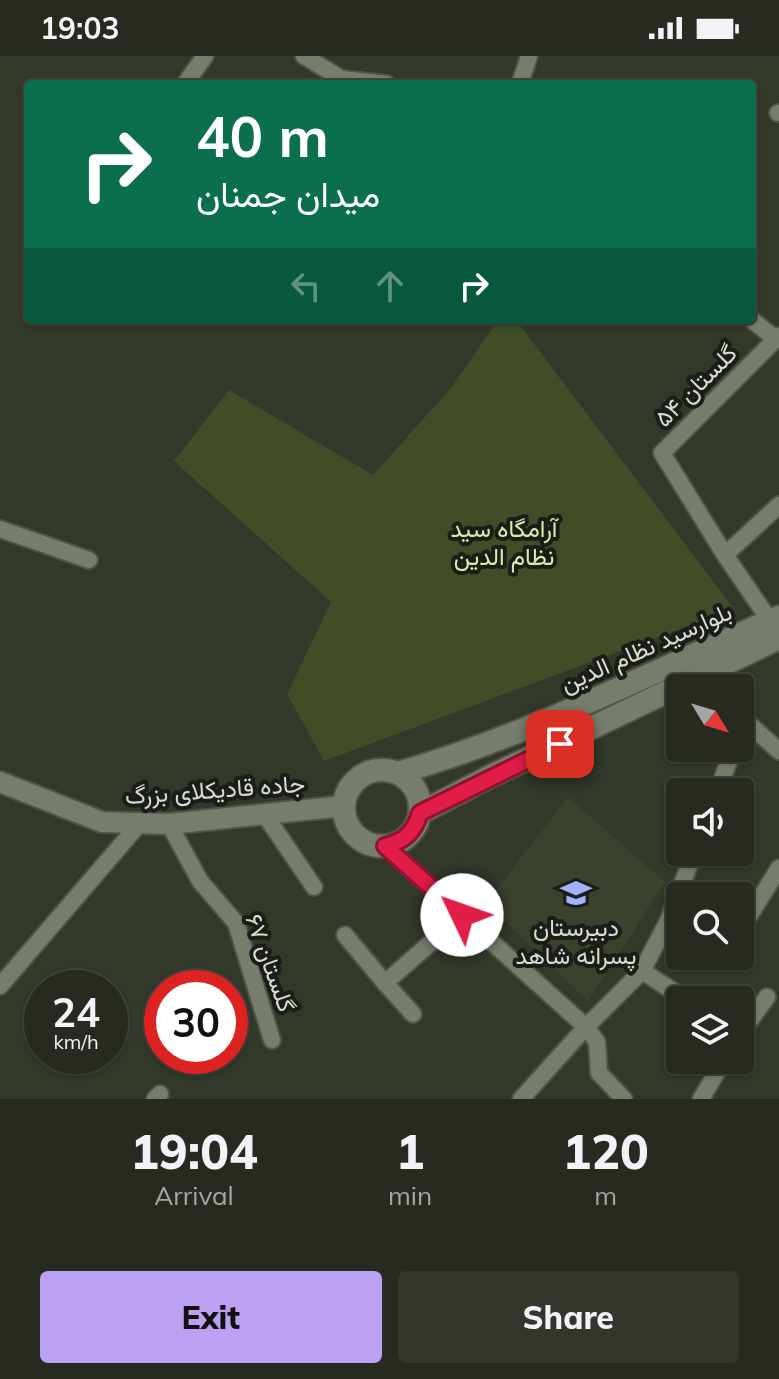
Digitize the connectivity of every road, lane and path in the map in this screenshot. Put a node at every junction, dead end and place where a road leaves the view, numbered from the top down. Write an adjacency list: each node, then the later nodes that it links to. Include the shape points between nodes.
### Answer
1 (205, 56): 4 (street)
2 (304, 56): 5 (street)
3 (529, 56): 6 (street)
4 (188, 80)
5 (340, 80)
6 (521, 80)
7 (756, 323): 8 (street)
8 (778, 338): 11 (street, گلستان ۵۴, via 662,453)
9 (779, 505): 11 (street)
10 (0, 529): 12 (street)
11 (725, 555): 13 (street)
12 (89, 560)
13 (776, 625): 14 (main road, بلوارسید نظام الدین); 18 (main road, بلوارسید نظام الدین, via 508,737)
14 (713, 674)
15 (666, 699): 21 (main road, بلوارسید نظام الدین)
16 (754, 732): 17 (street)
17 (779, 751)
18 (398, 773): 20 (main road, via 363,775); 21 (main road, via 416,789)
19 (0, 782): 23 (street, جاده قادیکلای بزرگ, via 102,822)
20 (344, 806): 22 (street, جاده قادیکلای بزرگ); 25 (main road, via 346,819 361,840)
21 (420, 813): 25 (main road, via 409,836)
22 (265, 815): 24 (street, جاده قادیکلای بزرگ); 28 (street)
23 (140, 823): 24 (street, جاده قادیکلای بزرگ); 34 (street)
24 (169, 824): 40 (street, گلستان ۶۷, via 200,881 236,923)
25 (385, 846): 30 (street)
26 (689, 866): 32 (street)
27 (779, 868): 29 (street)
28 (314, 887)
29 (754, 908)
30 (462, 915): 33 (street); 39 (street)
31 (345, 935): 33 (street)
32 (642, 971): 35 (street); 39 (street)
33 (385, 983): 37 (street)
34 (0, 986)
35 (666, 986)
36 (767, 997): 38 (street)
37 (413, 1014)
38 (754, 1015)
39 (586, 1027): 42 (street); 43 (street, via 597,1042 599,1073)
40 (272, 1040)
41 (716, 1074): 44 (street)
42 (521, 1099)
43 (624, 1099)
44 (701, 1099)

